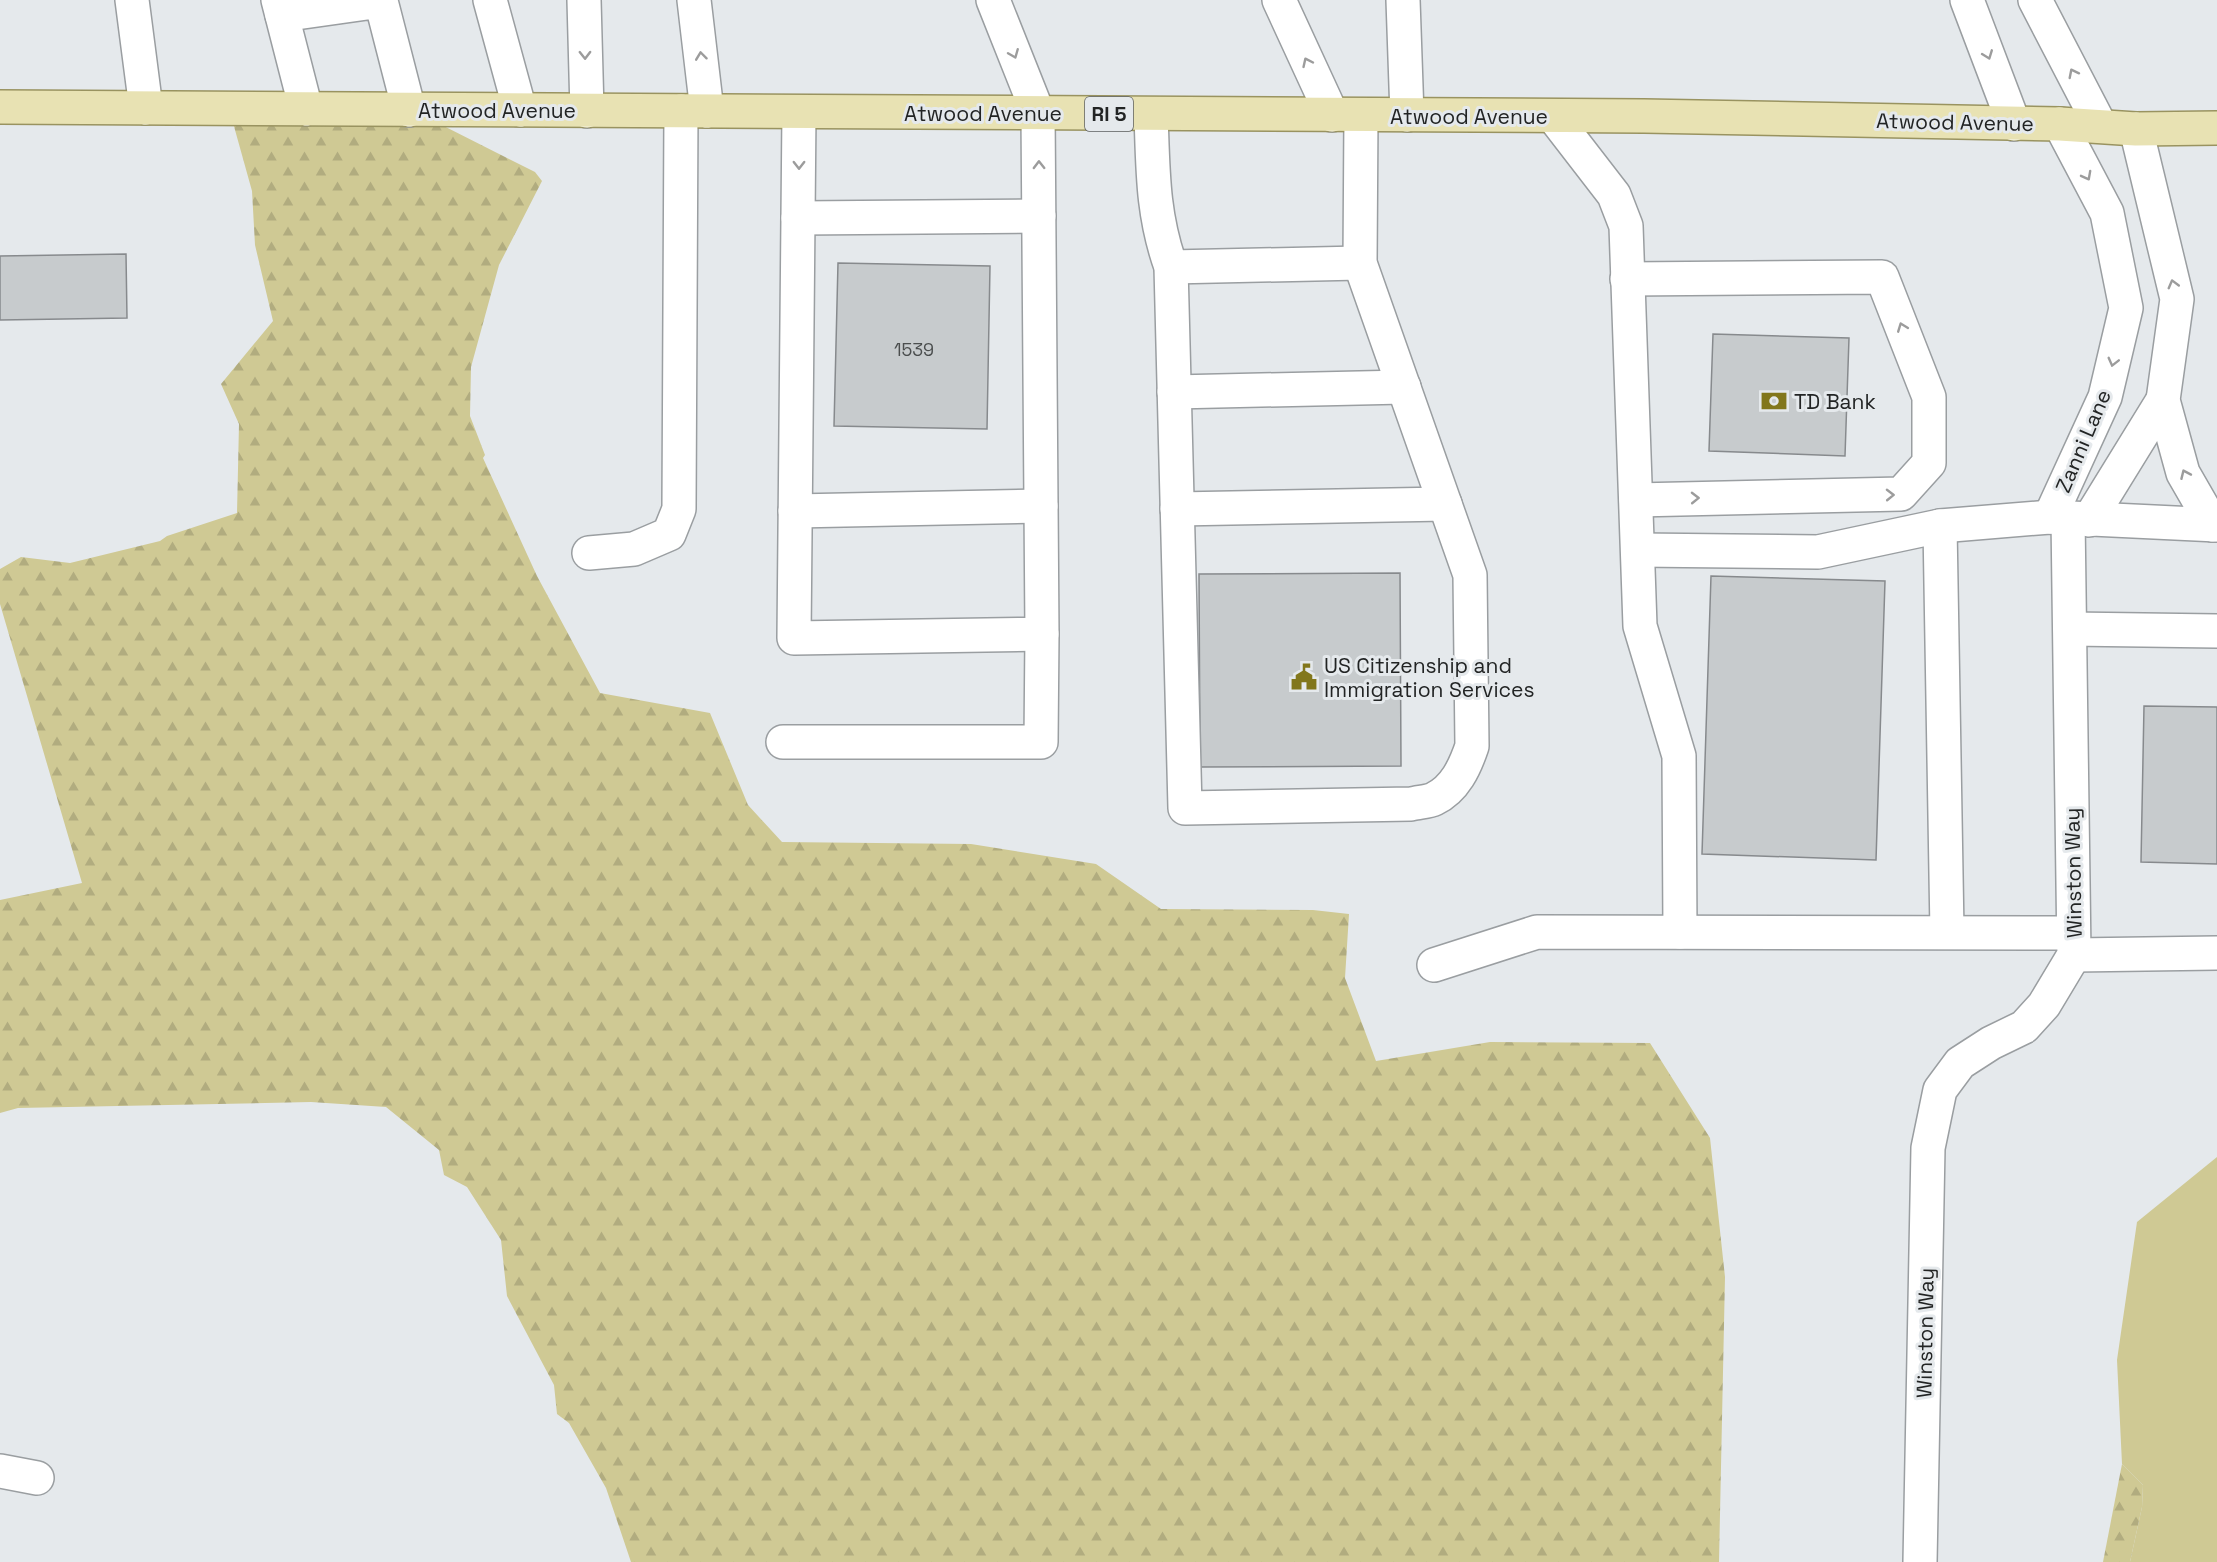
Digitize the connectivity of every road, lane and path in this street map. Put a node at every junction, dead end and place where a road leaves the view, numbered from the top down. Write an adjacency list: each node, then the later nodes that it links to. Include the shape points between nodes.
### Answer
1 (132, 0): 13 (street)
2 (382, 0): 11 (street); 15 (street)
3 (490, 0): 16 (street)
4 (584, 0): 17 (street, one-way to 17)
5 (694, 0): 18 (street, one-way to 5)
6 (993, 0): 20 (street, one-way to 20)
7 (1279, 0): 22 (street, one-way to 7)
8 (1403, 0): 23 (street)
9 (1967, 0): 25 (street, one-way to 25)
10 (2036, 0): 27 (street, one-way to 10)
11 (280, 8): 14 (street)
12 (0, 107): 13 (main road, Atwood Avenue / RI 5)
13 (146, 108): 14 (main road, Atwood Avenue / RI 5)
14 (306, 109): 15 (main road, Atwood Avenue / RI 5)
15 (409, 110): 16 (main road, Atwood Avenue / RI 5)
16 (520, 111): 17 (main road, Atwood Avenue / RI 5)
17 (587, 111): 18 (main road, Atwood Avenue / RI 5)
18 (694, 111): 19 (main road, Atwood Avenue / RI 5); 47 (street, via 679,509 669,534 634,549)
19 (799, 112): 20 (main road, Atwood Avenue / RI 5); 31 (street, one-way to 31)
20 (1038, 113): 21 (main road, Atwood Avenue / RI 5); 30 (street, one-way to 20)
21 (1151, 114): 22 (main road, Atwood Avenue / RI 5); 33 (street, via 1156,214)
22 (1346, 115): 23 (main road, Atwood Avenue / RI 5); 32 (street)
23 (1407, 115): 24 (main road, Atwood Avenue / RI 5)
24 (1553, 116): 25 (main road, Atwood Avenue / RI 5); 34 (street, via 1614,195 1626,226)
25 (2014, 124): 26 (main road, Atwood Avenue / RI 5)
26 (2060, 124): 27 (main road, Atwood Avenue / RI 5); 43 (street, Zanni Lane, one-way to 43, via 2107,213 2126,308)
27 (2100, 125): 29 (main road, Atwood Avenue / RI 5)
28 (2217, 128): 29 (main road, Atwood Avenue / RI 5)
29 (2136, 129): 37 (street, Zanni Lane, one-way to 29, via 2177,299)
30 (1039, 216): 31 (street); 40 (street)
31 (798, 218): 42 (street)
32 (1360, 263): 33 (street); 35 (street)
33 (1171, 267): 36 (street)
34 (1628, 279): 38 (street); 38 (street, one-way to 34, via 1901,495 1929,463 1929,397 1882,277)
35 (1404, 387): 36 (street); 39 (street)
36 (1174, 392): 41 (street)
37 (2163, 400): 43 (street, Zanni Lane); 44 (street, Zanni Lane, one-way to 37, via 2183,473)
38 (1636, 500): 46 (street)
39 (1445, 504): 41 (street); 41 (street, via 1470,575 1472,746 1466,766 1453,785 1434,799 1411,804 1185,808)
40 (1041, 506): 42 (street); 50 (street)
41 (1177, 509)
42 (795, 511): 50 (street, via 794,638)
43 (2069, 518): 44 (street, Zanni Lane); 45 (street); 48 (street, Winston Way)
44 (2215, 525)
45 (1940, 526): 46 (street, via 1818,552); 53 (street)
46 (1638, 550): 52 (street, via 1640,626 1679,756)
47 (589, 553)
48 (2070, 629): 49 (street); 54 (street, Winston Way)
49 (2217, 631)
50 (1042, 634): 51 (street, via 1041,742)
51 (783, 742)
52 (1680, 932): 53 (street); 56 (street, via 1538,932)
53 (1947, 932): 54 (street)
54 (2073, 944): 55 (street); 59 (street, Winston Way, via 2044,1005 2024,1027 1960,1063 1940,1090 1929,1148)
55 (2217, 953)
56 (1434, 964)
57 (0, 1471): 58 (street)
58 (37, 1478)
59 (1920, 1562)

